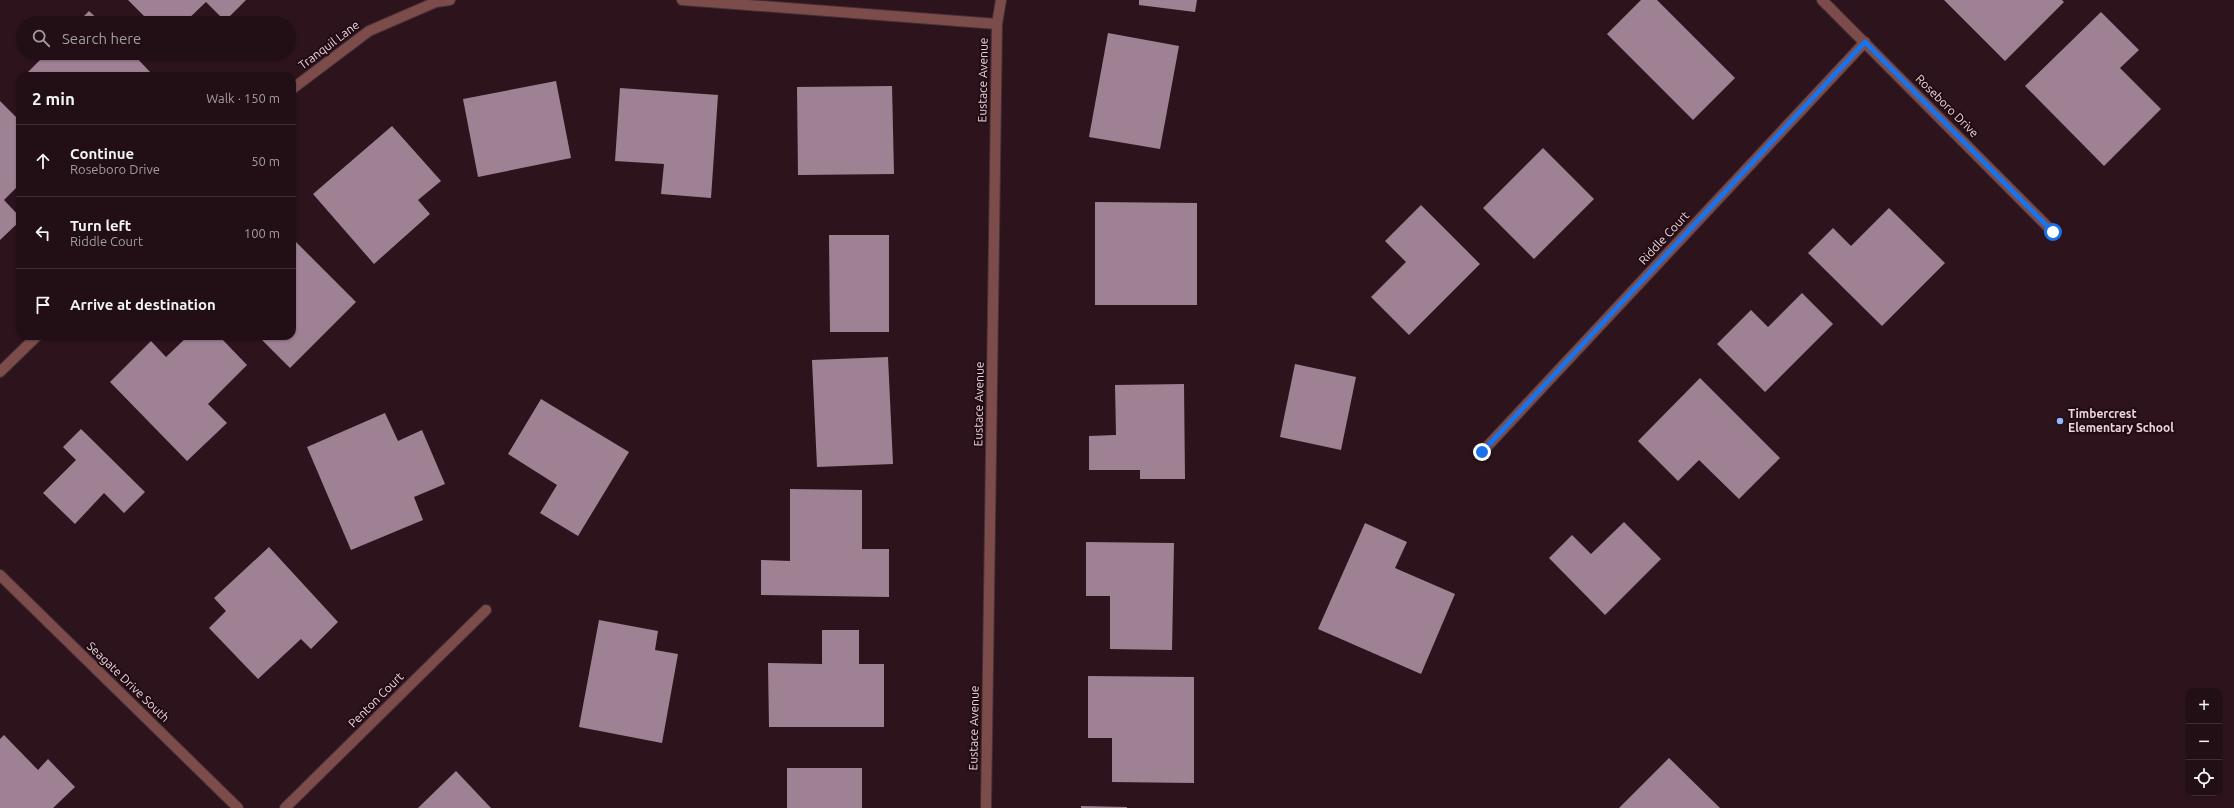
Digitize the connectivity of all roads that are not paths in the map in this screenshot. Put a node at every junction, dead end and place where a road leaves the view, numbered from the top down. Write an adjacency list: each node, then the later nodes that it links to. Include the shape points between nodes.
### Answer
1 (450, 0): 7 (street, Tranquil Lane, via 436,2 370,31)
2 (682, 0): 5 (street)
3 (1001, 0): 5 (street, Eustace Avenue)
4 (1822, 0): 6 (street, Roseboro Drive)
5 (997, 24): 16 (street, Eustace Avenue)
6 (1865, 42): 8 (street, Roseboro Drive); 11 (street, Riddle Court)
7 (296, 86)
8 (2053, 232)
9 (33, 340): 10 (street)
10 (0, 372)
11 (1482, 452)
12 (0, 575): 14 (street, Seagate Drive South)
13 (486, 610): 15 (street, Penton Court)
14 (238, 808)
15 (285, 808)
16 (986, 808)

